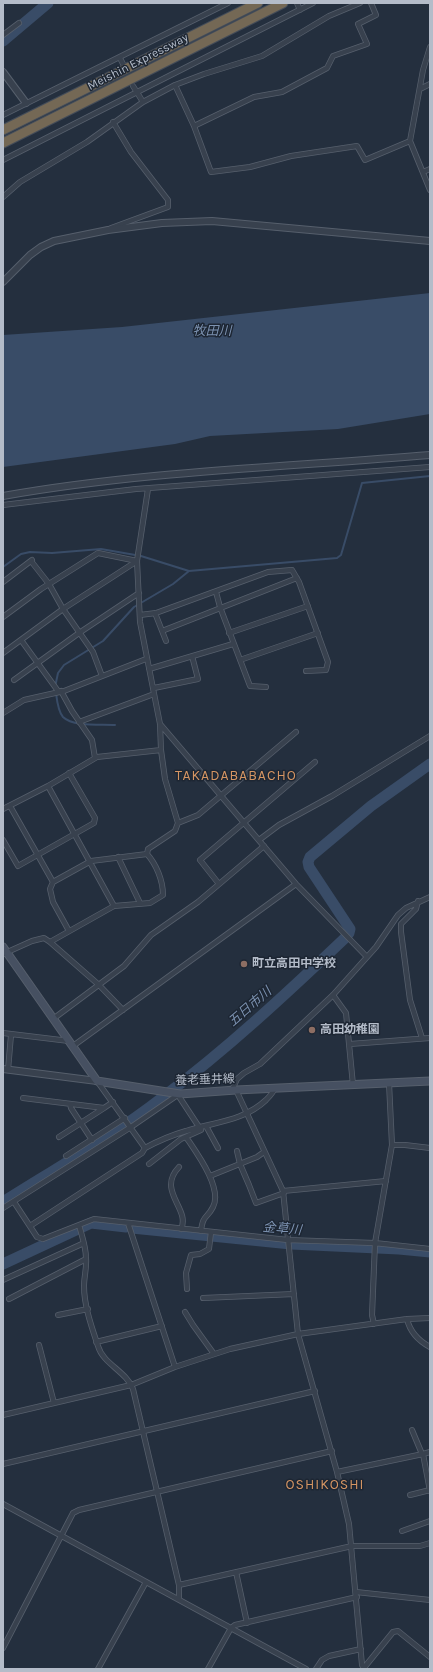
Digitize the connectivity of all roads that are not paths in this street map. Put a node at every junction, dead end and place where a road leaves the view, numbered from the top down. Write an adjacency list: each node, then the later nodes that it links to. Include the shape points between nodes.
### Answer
1 (228, 3): 12 (street)
2 (258, 3): 25 (highway, Meishin Expressway)
3 (283, 3): 27 (highway, Meishin Expressway)
4 (298, 3): 8 (street)
5 (314, 3): 8 (street)
6 (360, 3): 16 (street, via 329,16 262,56)
7 (371, 3): 24 (street, via 376,15 358,24 367,44 333,56 327,68 282,92 254,97)
8 (300, 10): 19 (street)
9 (19, 23): 10 (street)
10 (3, 35)
11 (430, 47): 18 (street)
12 (120, 58): 13 (street); 21 (street)
13 (123, 64)
14 (3, 72): 21 (street)
15 (430, 84): 18 (street)
16 (175, 85): 20 (street); 24 (street)
17 (133, 86): 19 (street)
18 (420, 89): 26 (street)
19 (136, 92): 20 (street); 28 (street)
20 (143, 102): 23 (street)
21 (26, 103): 22 (street)
22 (3, 115)
23 (113, 122): 32 (street, via 87,142 20,182); 33 (street, via 131,152 168,200 168,207)
24 (194, 126): 26 (street, via 211,172 357,146 365,160)
25 (3, 130)
26 (410, 141): 30 (street)
27 (3, 143)
28 (3, 160)
29 (430, 169): 30 (street)
30 (423, 172): 31 (street)
31 (430, 190)
32 (3, 197)
33 (108, 230): 34 (street, via 162,223 212,221); 35 (street, via 54,241 41,247)
34 (430, 241)
35 (3, 282)
36 (430, 455): 39 (street, via 177,474)
37 (430, 467): 38 (street)
38 (148, 489): 40 (street); 41 (street)
39 (3, 496)
40 (3, 505)
41 (137, 561): 44 (street, via 98,553); 46 (street); 49 (street)
42 (297, 578): 45 (street, via 292,570 268,572); 47 (street); 48 (street)
43 (3, 582): 44 (street, via 32,561)
44 (48, 584): 49 (street); 52 (street)
45 (216, 592): 48 (street); 50 (street)
46 (139, 593): 51 (street); 54 (street)
47 (308, 606): 55 (street); 56 (street)
48 (220, 607): 53 (street); 55 (street)
49 (62, 609): 54 (street); 57 (street)
50 (154, 613): 51 (street); 53 (street)
51 (140, 615): 62 (street)
52 (3, 617)
53 (162, 631): 58 (street)
54 (79, 633): 64 (street); 67 (street, via 93,652)
55 (229, 633): 59 (street)
56 (318, 633): 63 (street); 66 (street, via 328,662 326,670)
57 (21, 640): 60 (street); 64 (street)
58 (166, 641)
59 (233, 644): 61 (street); 63 (street)
60 (3, 653)
61 (192, 656): 65 (street); 70 (street, via 198,679)
62 (146, 659): 65 (street); 67 (street)
63 (240, 660): 69 (street, via 250,686)
64 (38, 663): 68 (street); 71 (street)
65 (149, 669): 70 (street)
66 (306, 671)
67 (102, 676): 71 (street)
68 (14, 680)
69 (266, 687)
70 (154, 688): 72 (street)
71 (59, 691): 73 (street, via 24,700); 74 (street)
72 (154, 694): 74 (street); 75 (street)
73 (3, 713)
74 (80, 722): 79 (street, via 92,740)
75 (160, 724): 78 (street); 83 (street)
76 (296, 732): 83 (street)
77 (430, 736): 90 (street, via 279,825)
78 (161, 750): 79 (street); 86 (street, via 165,779)
79 (95, 758): 81 (street)
80 (315, 762): 87 (street)
81 (69, 773): 82 (street); 88 (street, via 95,818 94,823)
82 (48, 786): 84 (street); 88 (street)
83 (220, 795): 86 (street, via 198,815); 87 (street)
84 (10, 806): 85 (street); 93 (street)
85 (3, 809)
86 (178, 823): 92 (street, via 175,831 148,849)
87 (243, 823): 90 (street); 97 (street, via 200,860)
88 (75, 834): 93 (street); 95 (street)
89 (3, 840): 93 (street, via 18,866)
90 (259, 840): 91 (street)
91 (264, 846): 97 (street); 98 (street)
92 (146, 854): 94 (street); 101 (street, via 152,860 163,885 163,895 150,903)
93 (38, 855): 96 (street)
94 (118, 857): 95 (street); 101 (street)
95 (91, 861): 96 (street); 102 (street)
96 (53, 882): 103 (street, via 50,889 53,902)
97 (219, 884): 107 (street, via 151,936 124,966)
98 (296, 884): 106 (street); 109 (street)
99 (429, 898): 100 (street)
100 (418, 901): 106 (street, via 398,915); 113 (street, via 416,909 401,924 401,932 410,1000)
101 (140, 904): 102 (street)
102 (114, 906): 103 (street)
103 (69, 931): 104 (street)
104 (50, 942): 105 (street, via 44,938); 107 (street)
105 (4, 951): 110 (main road)
106 (367, 957): 108 (street)
107 (99, 986): 109 (street); 110 (street)
108 (333, 995): 116 (street, via 346,1013); 123 (street, via 260,1064 240,1076)
109 (123, 1010): 115 (street)
110 (53, 1019): 115 (main road)
111 (3, 1034): 112 (street)
112 (11, 1034): 115 (street); 117 (street)
113 (422, 1038): 114 (street); 116 (street)
114 (430, 1038)
115 (71, 1044): 118 (main road)
116 (350, 1044): 121 (street)
117 (5, 1070): 118 (street)
118 (97, 1081): 124 (main road, 養老垂井線); 126 (street)
119 (430, 1081): 120 (main road, 養老垂井線)
120 (390, 1083): 121 (main road, 養老垂井線); 138 (street)
121 (353, 1085): 122 (main road, 養老垂井線)
122 (275, 1088): 123 (main road, 養老垂井線); 129 (street, via 274,1093 257,1109)
123 (234, 1090): 124 (main road, 養老垂井線); 129 (street)
124 (177, 1094): 133 (street); 134 (street)
125 (23, 1098): 127 (street)
126 (113, 1102): 128 (street); 130 (street)
127 (70, 1104): 128 (street); 131 (street)
128 (104, 1108): 131 (street)
129 (247, 1114): 132 (street); 143 (street)
130 (125, 1118): 133 (street); 137 (street)
131 (81, 1123): 135 (street); 137 (street)
132 (206, 1126): 134 (street); 140 (street)
133 (131, 1127): 139 (street); 151 (street)
134 (201, 1127): 136 (street, via 201,1130); 139 (street, via 171,1136)
135 (59, 1137)
136 (186, 1137): 145 (street); 148 (street)
137 (92, 1140): 144 (street)
138 (392, 1145): 141 (street); 149 (street)
139 (145, 1148): 154 (street, via 142,1153)
140 (218, 1148)
141 (430, 1148)
142 (237, 1150): 146 (street)
143 (264, 1152): 146 (street); 150 (street)
144 (66, 1156)
145 (149, 1164)
146 (240, 1164): 148 (street); 150 (street, via 256,1203)
147 (179, 1167): 156 (street, via 172,1178 171,1187 184,1220)
148 (210, 1176): 157 (street, via 215,1196 214,1206 203,1220)
149 (386, 1182): 150 (street); 161 (street)
150 (283, 1192): 159 (street)
151 (14, 1202): 152 (street); 154 (street)
152 (3, 1208)
153 (128, 1223): 155 (street, via 94,1219); 156 (street); 175 (street)
154 (30, 1226): 155 (street, via 37,1237 43,1239)
155 (80, 1228): 160 (street)
156 (181, 1229): 157 (street)
157 (201, 1231): 158 (street)
158 (210, 1235): 159 (street); 165 (street, via 209,1249 191,1255 186,1272)
159 (288, 1240): 161 (street); 166 (street)
160 (84, 1243): 163 (street); 164 (street)
161 (375, 1243): 162 (street); 174 (street, via 372,1315)
162 (430, 1249)
163 (86, 1259): 168 (street); 169 (street, via 84,1286)
164 (3, 1280)
165 (187, 1289)
166 (294, 1294): 167 (street); 176 (street)
167 (203, 1298)
168 (9, 1299)
169 (88, 1309): 171 (street); 177 (street)
170 (185, 1312): 180 (street)
171 (58, 1315)
172 (430, 1318): 173 (street)
173 (407, 1319): 174 (street); 179 (street, via 416,1336)
174 (374, 1324): 176 (street)
175 (162, 1326): 177 (street); 181 (street)
176 (298, 1334): 180 (street); 183 (street)
177 (96, 1342): 182 (street, via 108,1361)
178 (39, 1345): 184 (street)
179 (430, 1347)
180 (214, 1354): 181 (street)
181 (175, 1367): 182 (street)
182 (131, 1385): 184 (street); 187 (street)
183 (315, 1391): 187 (street); 188 (street)
184 (54, 1403): 185 (street)
185 (3, 1415)
186 (412, 1430): 190 (street)
187 (142, 1431): 191 (street); 194 (street)
188 (332, 1451): 192 (street); 194 (street)
189 (430, 1452): 190 (street)
190 (423, 1454): 192 (street); 193 (street)
191 (3, 1464)
192 (338, 1472): 201 (street)
193 (430, 1490): 195 (street)
194 (157, 1492): 199 (street, via 79,1510 73,1513); 204 (street)
195 (410, 1496)
196 (3, 1504): 199 (street)
197 (430, 1521): 198 (street)
198 (402, 1532)
199 (61, 1536): 203 (street); 210 (street)
200 (430, 1543): 201 (street, via 420,1546)
201 (352, 1546): 202 (street); 205 (street)
202 (236, 1572): 204 (street); 208 (street)
203 (146, 1582): 206 (street); 214 (street)
204 (179, 1585): 206 (street)
205 (356, 1595): 207 (street); 208 (street); 211 (street)
206 (179, 1599): 209 (street)
207 (430, 1600)
208 (247, 1623): 209 (street)
209 (231, 1628): 215 (street); 216 (street)
210 (3, 1648)
211 (361, 1649): 217 (street, via 329,1656 322,1660); 218 (street)
212 (430, 1650): 213 (street)
213 (429, 1656): 218 (street, via 398,1631 393,1632)
214 (98, 1669)
215 (208, 1669)
216 (306, 1669)
217 (316, 1669)
218 (364, 1669)

